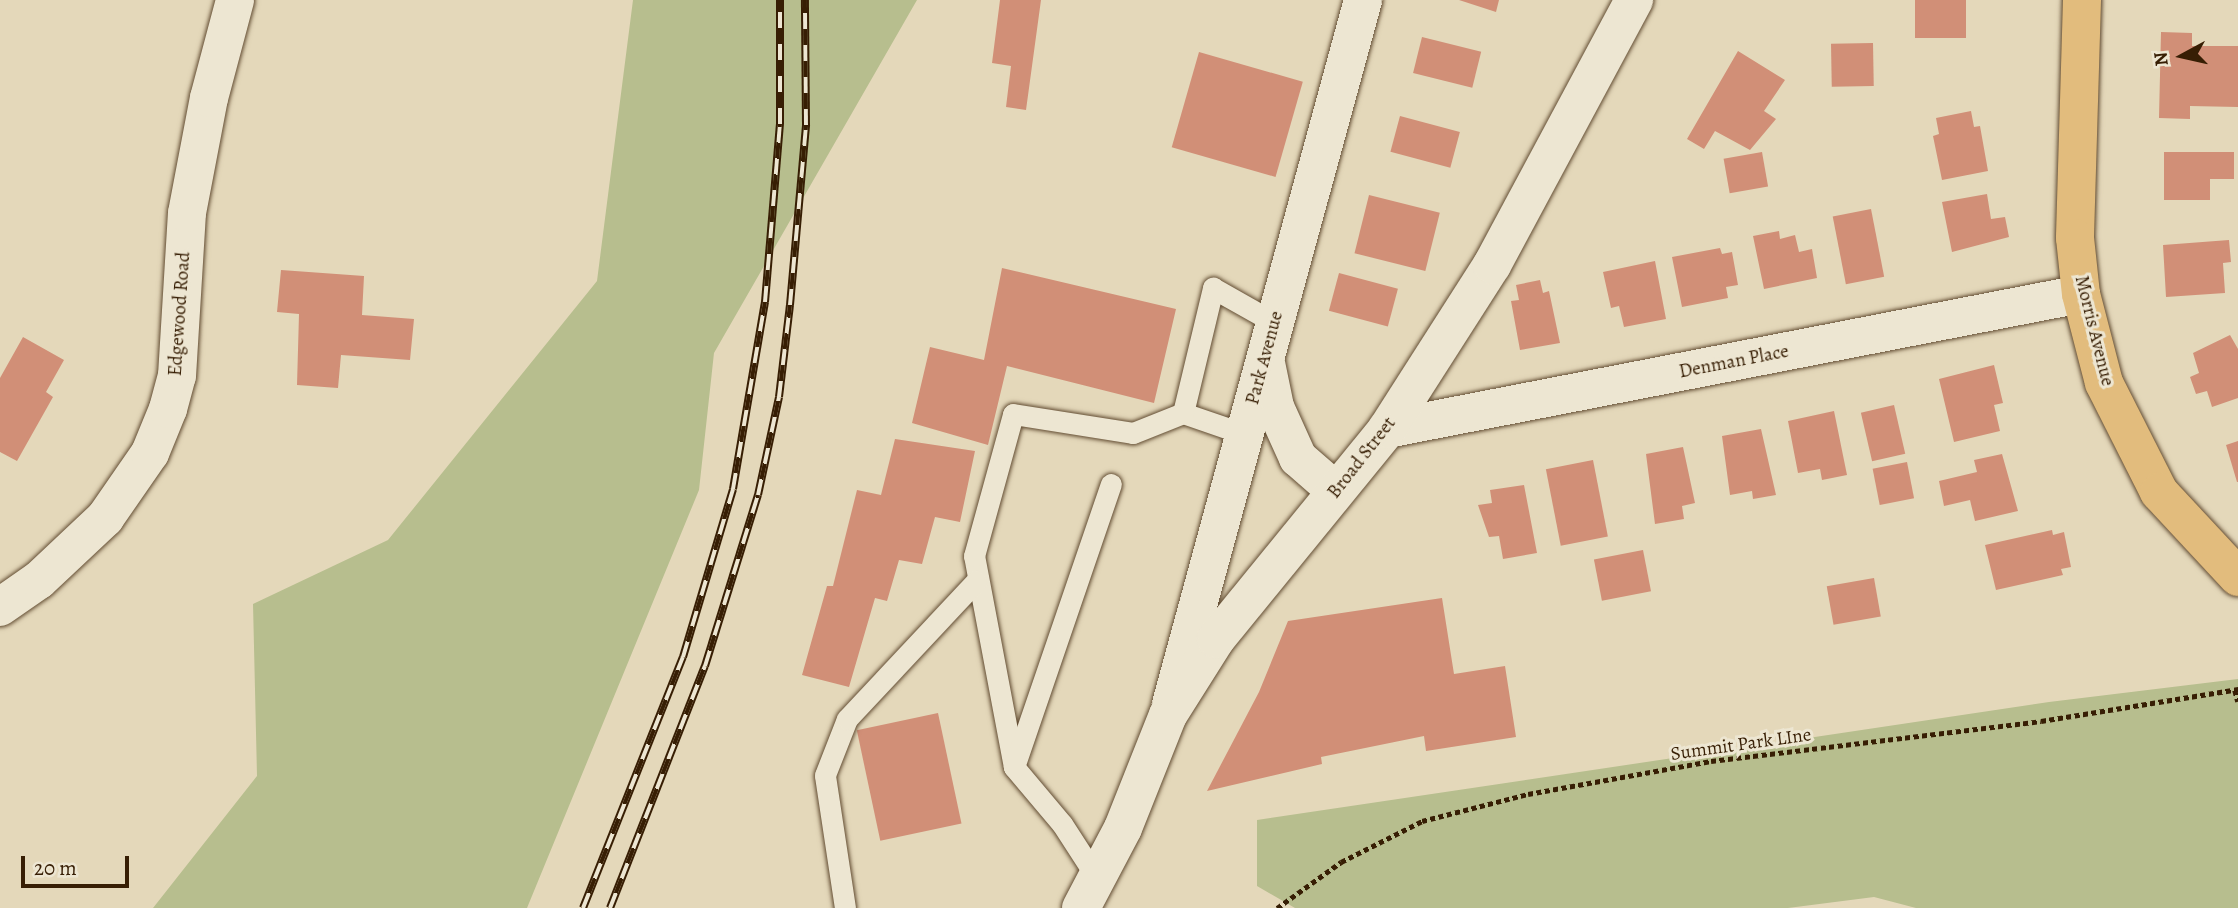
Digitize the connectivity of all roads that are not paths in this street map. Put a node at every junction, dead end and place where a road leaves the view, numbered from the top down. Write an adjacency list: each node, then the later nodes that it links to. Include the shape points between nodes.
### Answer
1 (235, 0): 14 (street, Edgewood Road, via 209,98 187,213 177,376 168,409 150,453 105,518 39,580)
2 (1363, 0): 6 (street, Park Avenue)
3 (1634, 0): 8 (street, Broad Street, via 1492,265)
4 (2082, 0): 5 (main road, Morris Avenue, via 2076,238)
5 (2081, 294): 8 (street, Denman Place); 12 (main road, Morris Avenue, via 2104,383 2128,437 2159,492)
6 (1270, 341): 7 (lane, via 1213,288); 9 (street, Park Avenue); 11 (street, via 1275,407 1298,458)
7 (1183, 413): 9 (lane); 13 (lane, via 1133,433 1013,414 974,556)
8 (1387, 429): 11 (street, Broad Street)
9 (1244, 435): 15 (street, Park Avenue)
10 (1111, 484): 16 (lane)
11 (1336, 491): 15 (street, Broad Street, via 1216,639)
12 (2238, 577)
13 (976, 581): 16 (lane); 18 (lane, via 847,719 825,775)
14 (0, 607)
15 (1168, 715): 17 (street, Broad Street, via 1123,828)
16 (1014, 767): 17 (lane, via 1062,824)
17 (1089, 893)
18 (845, 908)

